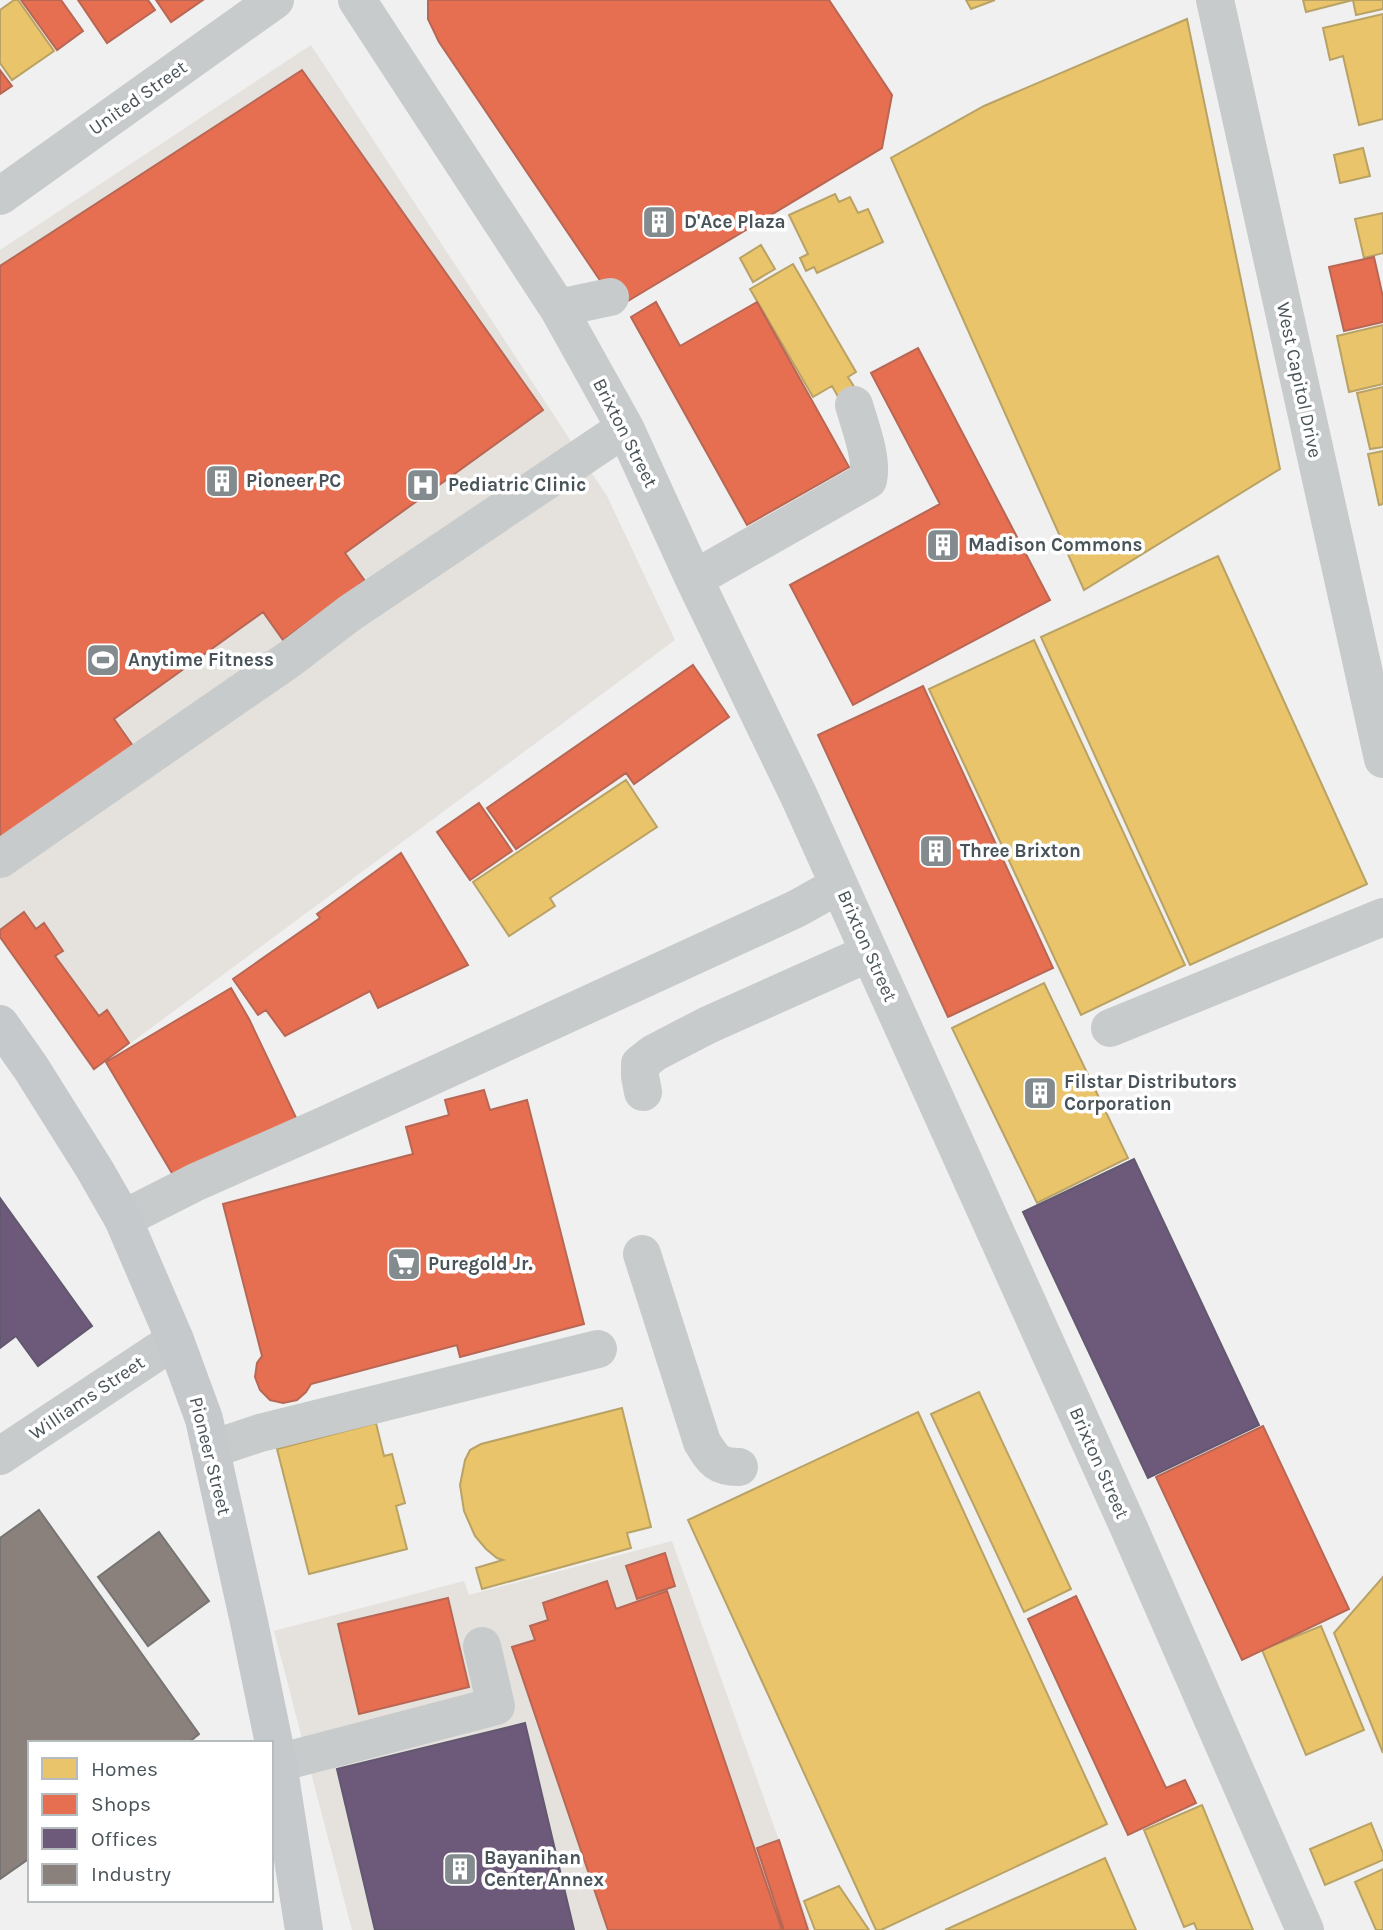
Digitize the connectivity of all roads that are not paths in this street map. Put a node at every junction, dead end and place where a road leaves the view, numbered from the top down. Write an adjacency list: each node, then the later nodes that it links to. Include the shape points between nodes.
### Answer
1 (275, 0): 4 (street, United Street)
2 (357, 0): 6 (street, Brixton Street)
3 (1215, 0): 10 (street, West Capitol Drive)
4 (0, 196)
5 (610, 297): 6 (street)
6 (558, 308): 8 (street, Brixton Street)
7 (854, 405): 9 (street, via 868,460 868,480)
8 (625, 428): 9 (street, Brixton Street); 12 (street, via 350,613)
9 (694, 579): 13 (street, Brixton Street)
10 (1368, 622): 11 (street, West Capitol Drive)
11 (1383, 759)
12 (0, 859)
13 (839, 885): 15 (street, Brixton Street); 19 (street)
14 (1383, 917): 17 (street)
15 (869, 953): 18 (street, via 654,1053 640,1064); 29 (street, Brixton Street)
16 (0, 1024): 19 (main road, Pioneer Street)
17 (1110, 1028)
18 (643, 1092)
19 (123, 1219): 21 (main road, Pioneer Street)
20 (642, 1254): 25 (street, via 702,1441 724,1467)
21 (175, 1340): 23 (main road, Pioneer Street); 24 (street, Williams Street)
22 (598, 1349): 23 (street)
23 (212, 1449): 27 (main road, Pioneer Street)
24 (0, 1456)
25 (739, 1467)
26 (482, 1646): 27 (street, via 496,1706)
27 (278, 1763): 28 (main road, Pioneer Street)
28 (304, 1930)
29 (1305, 1930)

